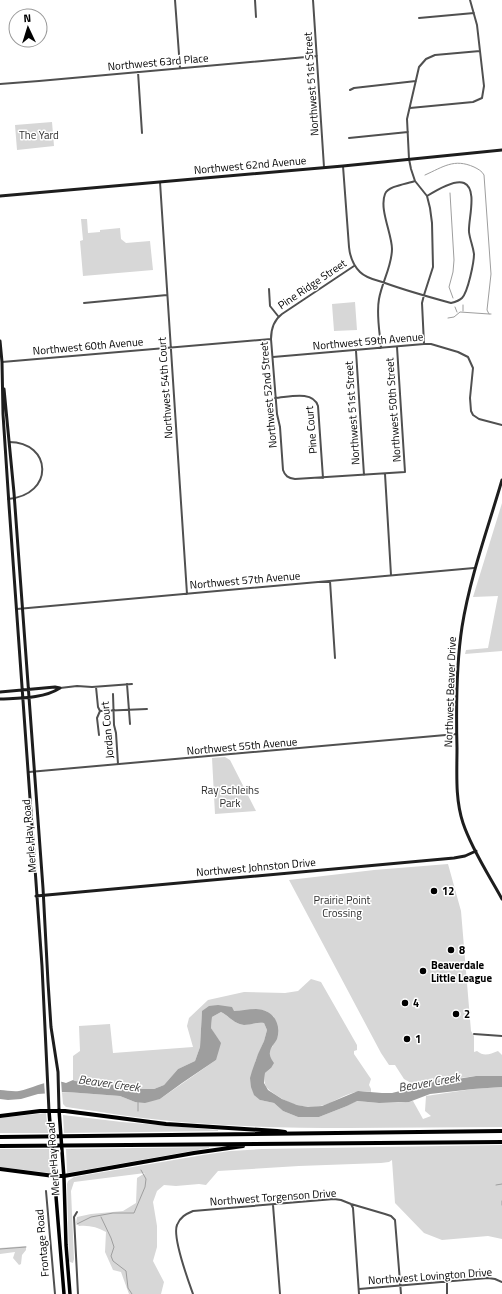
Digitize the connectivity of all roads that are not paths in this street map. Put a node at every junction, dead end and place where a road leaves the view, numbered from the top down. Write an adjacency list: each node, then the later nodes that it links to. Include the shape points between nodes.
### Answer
1 (175, 0): 10 (street)
2 (255, 0): 6 (street)
3 (313, 0): 9 (street, Northwest 51st Street)
4 (470, 0): 5 (street)
5 (474, 13): 7 (street); 8 (street, via 478,25)
6 (256, 17)
7 (418, 18)
8 (480, 51): 12 (street, via 430,56 422,62); 15 (street, via 484,86 482,98 474,102)
9 (317, 56): 10 (street, Northwest 63rd Place); 22 (street, Northwest 51st Street)
10 (180, 68): 11 (street, Northwest 63rd Place)
11 (138, 72): 13 (street, Northwest 63rd Place); 17 (street)
12 (416, 81): 14 (street); 15 (street)
13 (0, 84)
14 (350, 90)
15 (410, 108): 16 (street, via 407,119)
16 (408, 132): 18 (street); 20 (street)
17 (142, 133)
18 (349, 138)
19 (502, 150): 20 (main road, Northwest 62nd Avenue)
20 (409, 159): 21 (main road, Northwest 62nd Avenue); 24 (street)
21 (343, 166): 22 (main road, Northwest 62nd Avenue); 27 (street, via 348,247)
22 (324, 167): 23 (main road, Northwest 62nd Avenue)
23 (160, 181): 25 (main road, Northwest 62nd Avenue); 31 (street, Northwest 54th Court)
24 (415, 181): 26 (street); 28 (street, Northwest 50th Street, via 391,188 385,195 386,221 392,248)
25 (0, 196)
26 (427, 196): 30 (street, via 432,223 434,261); 30 (street, via 458,182 466,184 470,189 470,233 474,258 466,291 458,301 451,303)
27 (354, 266): 28 (street, via 367,277); 33 (street, Pine Ridge Street)
28 (384, 283): 30 (street); 39 (street, Northwest 50th Street, via 378,306)
29 (269, 289): 33 (street, via 270,306)
30 (424, 295): 36 (street)
31 (167, 296): 32 (street); 37 (street, Northwest 54th Court)
32 (84, 303)
33 (278, 316): 34 (street, Northwest 52nd Street, via 273,325)
34 (271, 339): 37 (street, Northwest 60th Avenue); 41 (street, Northwest 52nd Street)
35 (0, 341): 42 (main road, Merle Hay Road)
36 (424, 344): 38 (street, Northwest 59th Avenue); 47 (street, Northwest 59th Avenue, via 468,357 473,368 470,398 473,415)
37 (171, 347): 42 (street, Northwest 60th Avenue); 59 (street, Northwest 54th Court)
38 (397, 347): 39 (street, Northwest 59th Avenue); 50 (street, Northwest 50th Street, via 405,472)
39 (381, 348): 40 (street, Northwest 59th Avenue)
40 (356, 351): 41 (street, Northwest 59th Avenue); 51 (street, Northwest 51st Street)
41 (273, 357): 44 (street, Northwest 52nd Street)
42 (2, 362): 43 (main road, Merle Hay Road)
43 (2, 378): 45 (main road, Merle Hay Road); 46 (main road, Merle Hay Road)
44 (276, 398): 52 (street, Northwest 52nd Street, via 285,474 295,479); 52 (street, Pine Court, via 309,396 317,401)
45 (7, 408): 46 (street); 48 (main road, Merle Hay Road)
46 (1, 409): 49 (main road, Merle Hay Road)
47 (502, 425)
48 (10, 442): 49 (street); 54 (main road, Merle Hay Road); 54 (street, via 23,444 33,450 42,466 41,478 35,488 25,496)
49 (5, 443): 55 (main road, Merle Hay Road)
50 (385, 474): 51 (street); 57 (street, Northwest 50th Street)
51 (364, 475): 52 (street)
52 (323, 478)
53 (502, 480): 56 (main road, Northwest Beaver Drive)
54 (15, 498): 55 (street); 60 (main road, Merle Hay Road)
55 (8, 499): 61 (main road, Merle Hay Road)
56 (476, 568): 57 (street, Northwest 57th Avenue); 79 (main road, Northwest Beaver Drive, via 459,644)
57 (391, 575): 58 (street, Northwest 57th Avenue)
58 (330, 581): 59 (street, Northwest 57th Avenue); 62 (street)
59 (187, 594): 60 (street, Northwest 57th Avenue)
60 (23, 608): 61 (street, Northwest 57th Avenue); 67 (main road, Merle Hay Road)
61 (16, 609): 68 (main road, Merle Hay Road)
62 (335, 658)
63 (127, 684): 64 (street); 65 (street); 75 (street)
64 (132, 684)
65 (96, 687): 66 (street); 76 (street)
66 (60, 688): 67 (main road); 72 (main road, via 46,695)
67 (28, 690): 68 (main road); 72 (main road, Merle Hay Road)
68 (22, 691): 69 (main road); 71 (main road, Merle Hay Road)
69 (0, 692)
70 (113, 694): 77 (street, Jordan Court)
71 (22, 697): 72 (main road); 73 (main road); 83 (main road, Merle Hay Road)
72 (28, 697): 82 (main road, Merle Hay Road)
73 (0, 699)
74 (147, 709): 75 (street)
75 (129, 710): 77 (street); 78 (street)
76 (100, 711): 77 (street); 80 (street)
77 (114, 711): 81 (street, Jordan Court)
78 (130, 724)
79 (457, 734): 81 (street, Northwest 55th Avenue); 84 (main road, Northwest Beaver Drive, via 458,802)
80 (99, 735)
81 (118, 764): 82 (street, Northwest 55th Avenue)
82 (33, 771): 83 (street, Northwest 55th Avenue); 85 (main road, Merle Hay Road)
83 (29, 772): 86 (main road, Merle Hay Road)
84 (476, 851): 85 (main road, Northwest Johnston Drive, via 454,858); 87 (main road, Northwest Beaver Drive)
85 (43, 895): 86 (main road, Northwest Johnston Drive); 90 (main road, Merle Hay Road, via 49,1003 58,1072)
86 (36, 896): 91 (main road, Merle Hay Road)
87 (502, 899)
88 (474, 1034): 89 (street)
89 (502, 1036)
90 (59, 1110): 91 (highway); 94 (highway, via 166,1124 277,1130); 101 (main road, Merle Hay Road)
91 (49, 1111): 92 (highway); 100 (main road, Merle Hay Road)
92 (0, 1116)
93 (502, 1131): 94 (highway)
94 (291, 1134): 95 (highway)
95 (0, 1137)
96 (502, 1142): 97 (highway)
97 (269, 1145): 98 (highway); 101 (highway, via 212,1150)
98 (0, 1146)
99 (0, 1169): 100 (highway)
100 (54, 1176): 101 (highway); 111 (main road, Merle Hay Road)
101 (64, 1176): 112 (main road, Merle Hay Road)
102 (46, 1191): 110 (street, Frontage Road)
103 (351, 1204): 104 (street, Northwest Torgenson Drive, via 334,1199); 108 (street, Northwest Torgenson Drive, via 388,1215 396,1222); 109 (street)
104 (273, 1205): 114 (street, Northwest Torgenson Drive, via 193,1211 182,1217 177,1226 176,1237); 115 (street)
105 (77, 1212): 113 (street, via 74,1217)
106 (446, 1282): 107 (street, Northwest Lovington Drive, via 488,1278); 108 (street, Northwest Lovington Drive); 118 (street)
107 (502, 1282)
108 (400, 1285): 109 (street, Northwest Lovington Drive); 117 (street)
109 (359, 1289): 116 (street)
110 (55, 1294)
111 (64, 1294)
112 (70, 1294)
113 (78, 1294)
114 (194, 1294)
115 (280, 1294)
116 (359, 1294)
117 (401, 1294)
118 (447, 1294)

